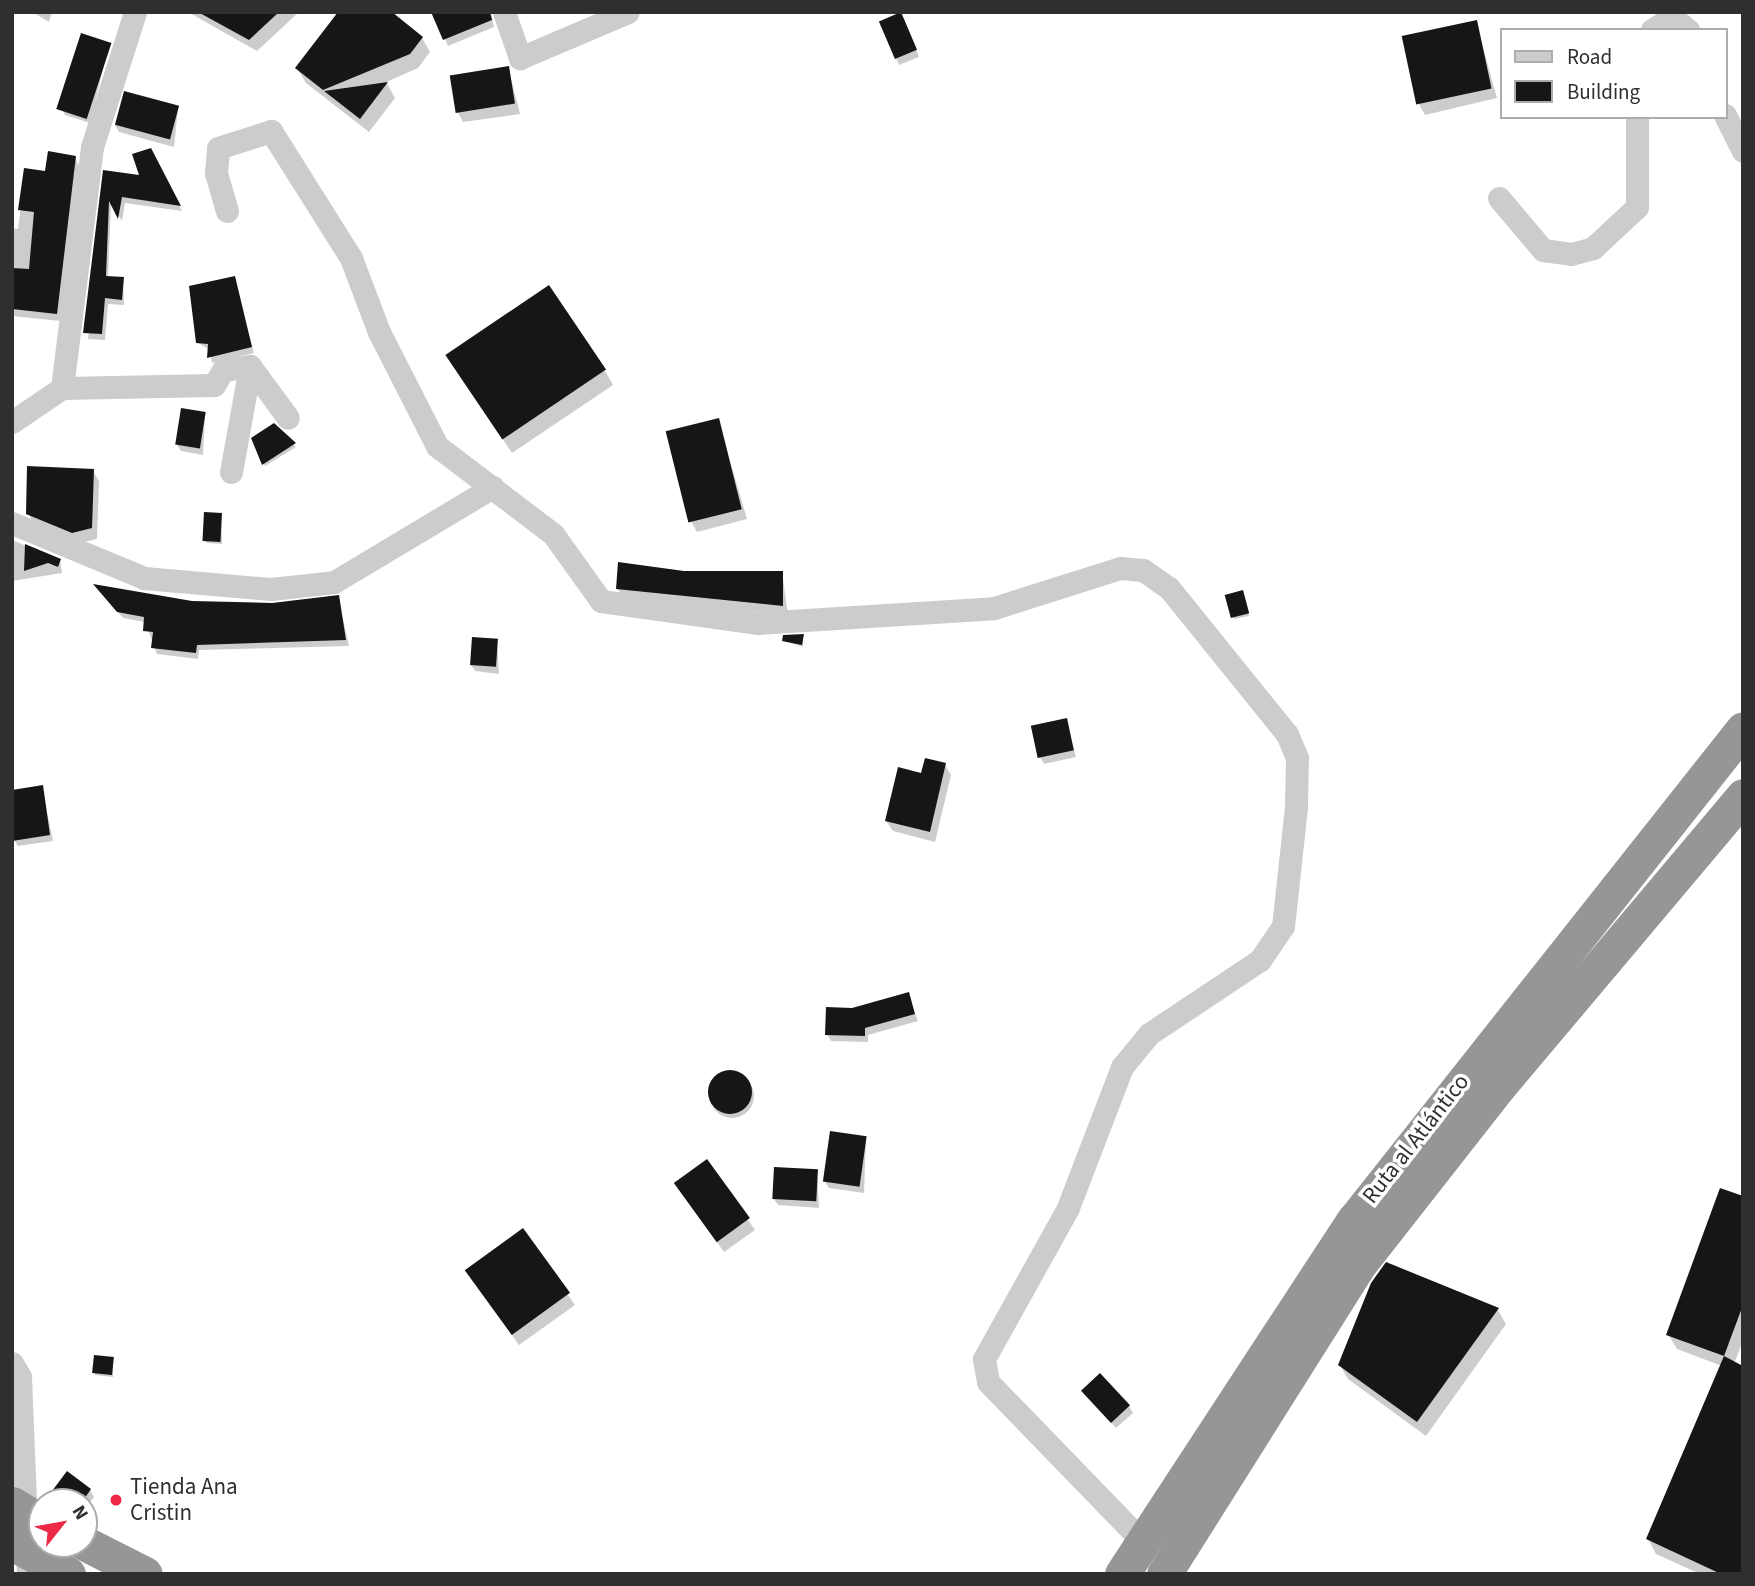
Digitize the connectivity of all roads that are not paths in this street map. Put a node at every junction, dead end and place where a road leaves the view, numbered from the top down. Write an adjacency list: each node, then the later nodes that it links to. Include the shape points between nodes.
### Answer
1 (135, 12): 12 (street, via 92,147)
2 (503, 12): 3 (street, via 520,58)
3 (628, 12)
4 (1655, 28): 5 (street, via 1672,17)
5 (1686, 28)
6 (1637, 119): 9 (street, via 1637,207 1593,248 1571,254 1543,250)
7 (1727, 119): 8 (street)
8 (1743, 151)
9 (1499, 198)
10 (227, 211): 16 (street, via 216,173 218,148 271,131 351,258 385,345 437,446)
11 (250, 366): 12 (street, via 223,370 215,385); 13 (street); 15 (street)
12 (62, 388): 14 (street)
13 (288, 418)
14 (12, 422)
15 (231, 472)
16 (493, 487): 17 (street, via 334,582 271,589 144,578); 23 (street, via 553,534 601,601 758,623 994,608 1119,568 1143,570 1169,588 1287,734 1297,758 1296,807 1283,926 1260,960 1149,1034 1122,1067 1068,1208 984,1359 988,1382)
17 (12, 523)
18 (1737, 736): 20 (highway, via 1721,779 1658,858 1662,866); 23 (highway, Ruta al Atlántico, via 1354,1220)
19 (1743, 796): 20 (highway, Ruta al Atlántico)
20 (1693, 859): 28 (highway, Ruta al Atlántico, via 1499,1086 1357,1267)
21 (12, 1363): 22 (street, via 20,1377)
22 (25, 1535): 25 (highway)
23 (1143, 1542): 27 (highway, Ruta al Atlántico)
24 (98, 1550): 26 (highway)
25 (68, 1574)
26 (145, 1574)
27 (1122, 1574)
28 (1164, 1574)

